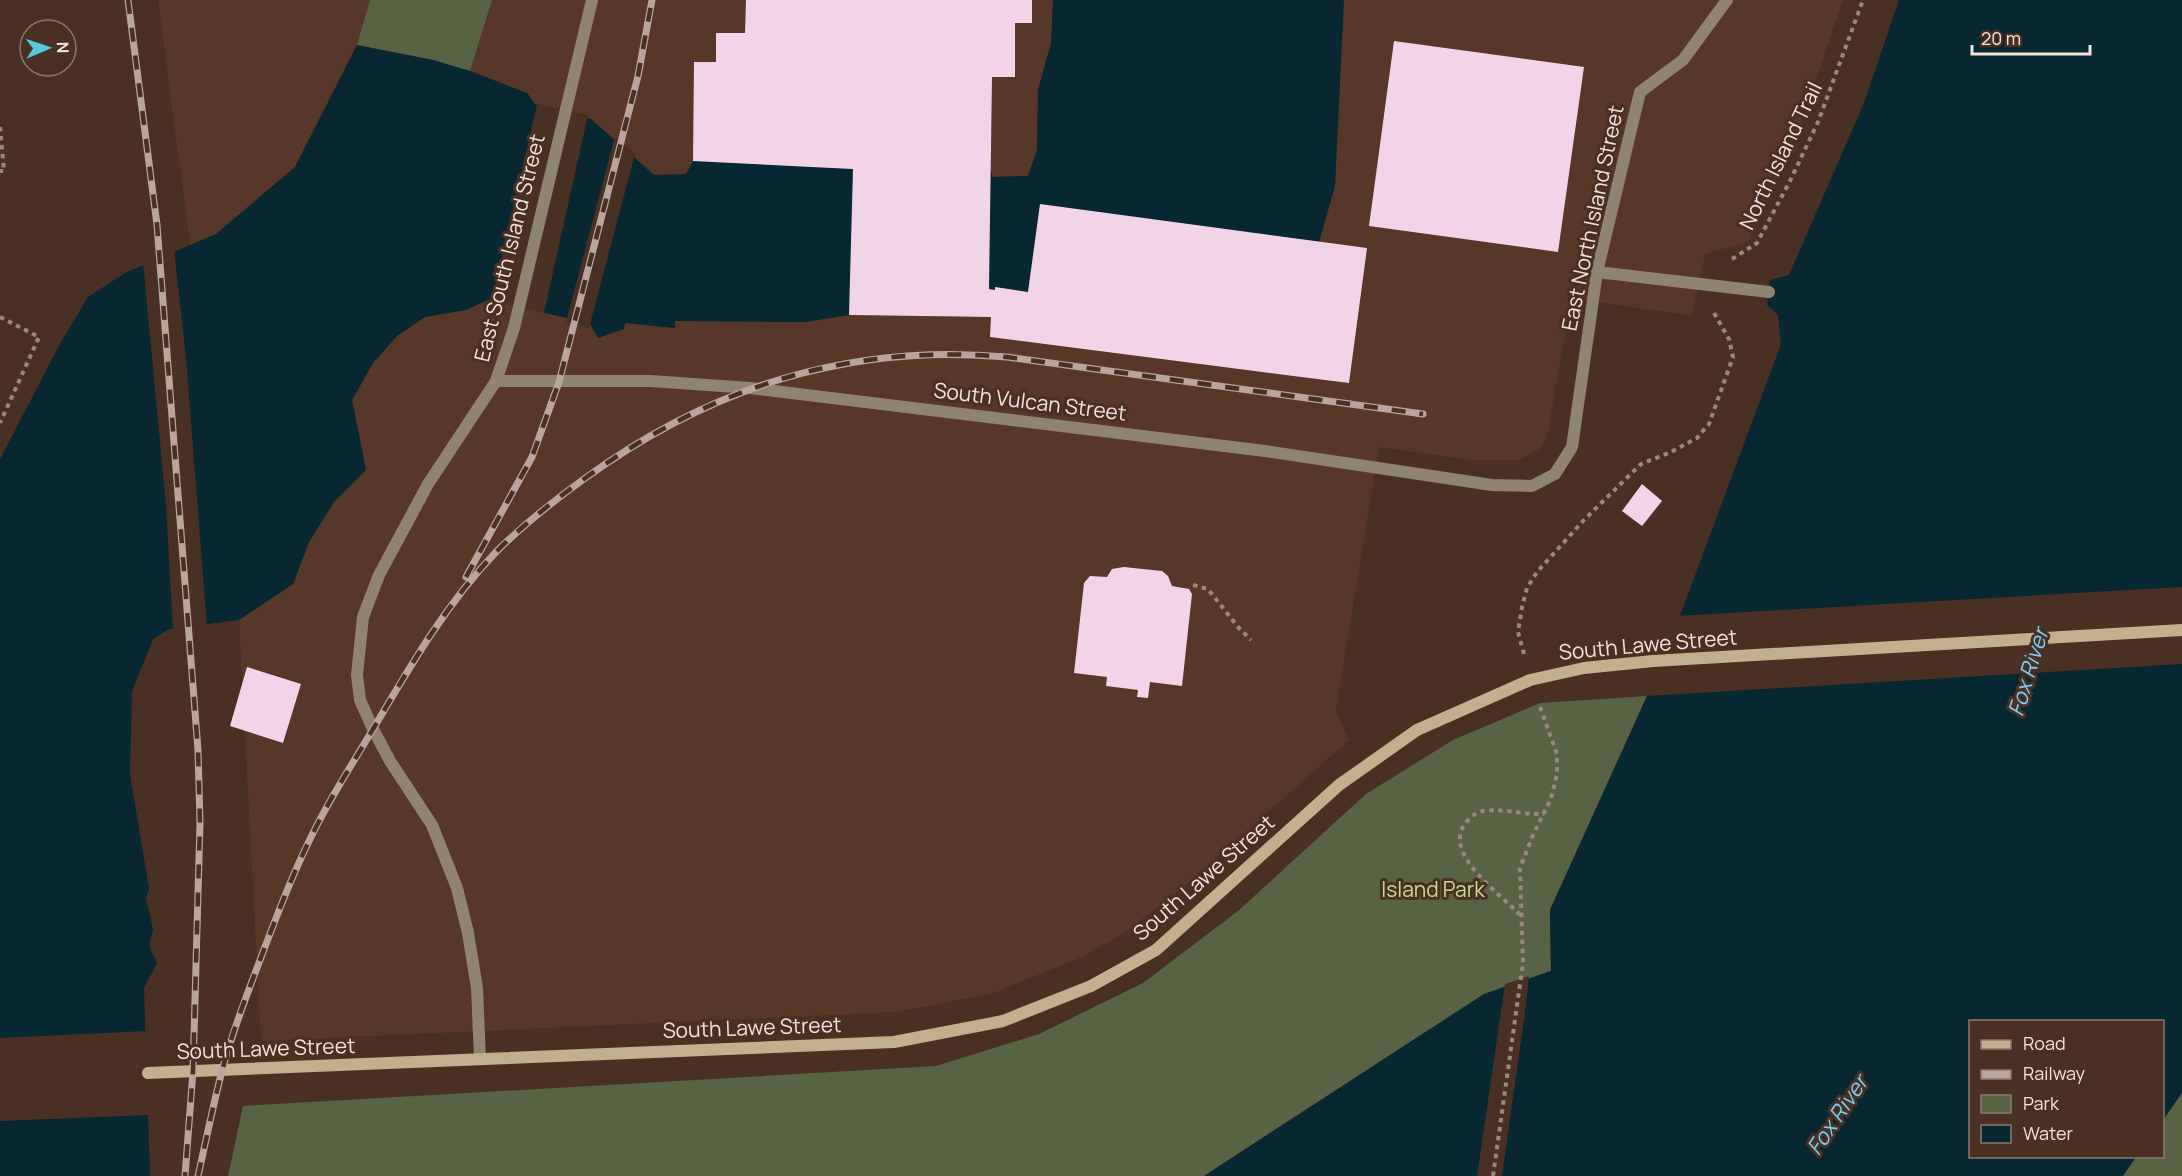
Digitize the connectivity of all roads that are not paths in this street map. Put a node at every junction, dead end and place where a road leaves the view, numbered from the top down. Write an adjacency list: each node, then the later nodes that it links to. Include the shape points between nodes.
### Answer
1 (592, 0): 5 (street, East South Island Street, via 514,328)
2 (1726, 0): 3 (street, East North Island Street, via 1683,60 1640,92)
3 (1598, 272): 4 (street); 6 (street, East North Island Street, via 1572,447)
4 (1769, 292)
5 (496, 381): 6 (street, South Vulcan Street, via 651,381 750,388 1265,451 1492,485 1532,486); 8 (street, East South Island Street, via 428,484 379,575 363,617 357,675 360,700 373,729 432,825 457,888 477,988)
6 (1555, 474)
7 (2182, 630): 8 (main road, South Lawe Street, via 1653,661 1584,668 1530,680 1417,730 1339,785 1156,950 1091,986 1003,1021 894,1041)
8 (480, 1059): 9 (main road, South Lawe Street)
9 (148, 1073)

